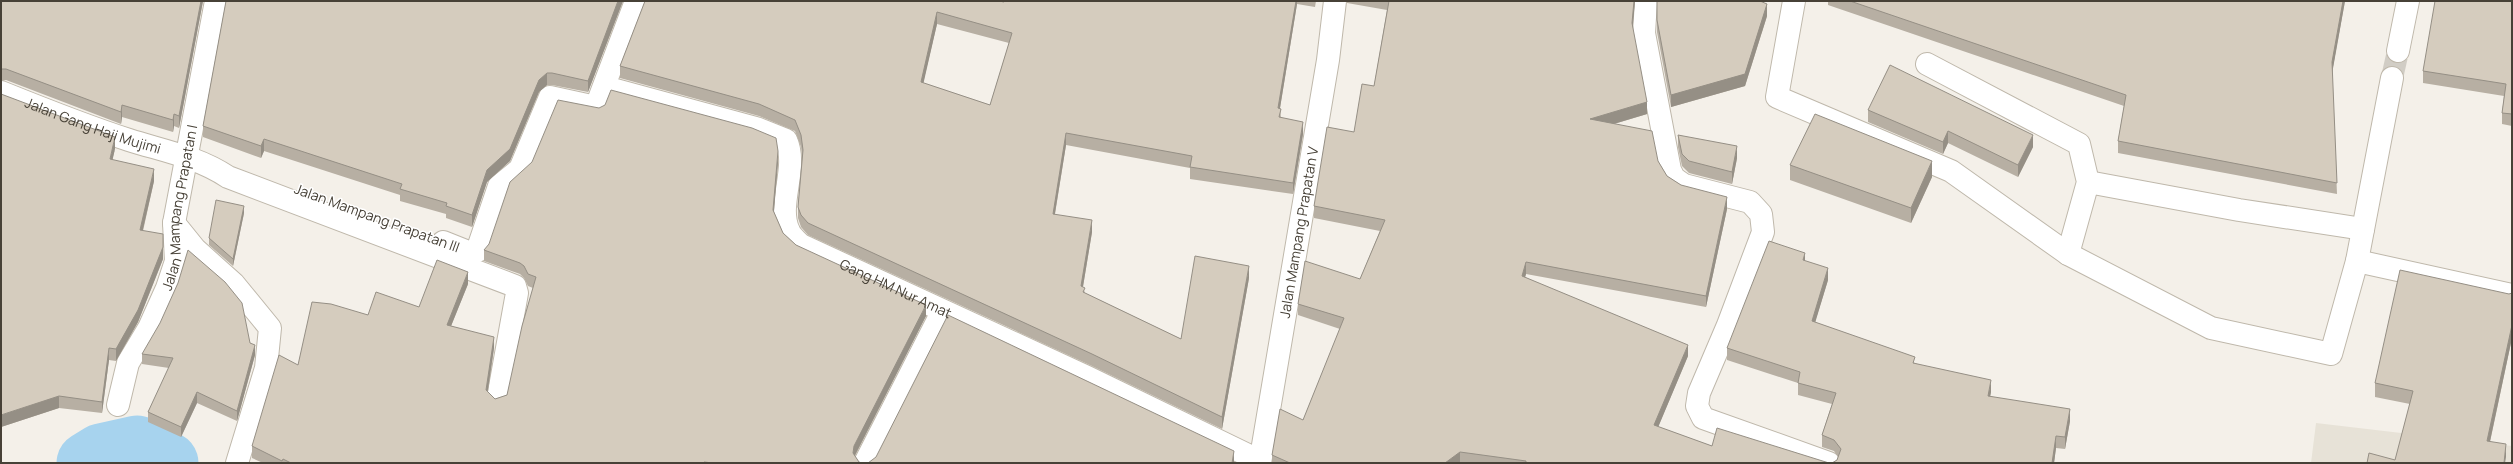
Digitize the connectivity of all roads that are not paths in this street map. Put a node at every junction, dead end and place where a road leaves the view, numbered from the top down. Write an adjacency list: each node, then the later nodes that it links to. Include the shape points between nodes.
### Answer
1 (216, 1): 12 (street, Jalan Mampang Prapatan I)
2 (636, 1): 10 (street, Jalan Mampang Prapatan III)
3 (1335, 1): 23 (street, Jalan Mampang Prapatan V, via 1328,60)
4 (1646, 1): 26 (street, via 1644,33 1670,170 1674,178 1684,185 1750,202 1761,214 1762,232 1699,393 1697,406 1703,418)
5 (1794, 1): 17 (street, via 1777,97 1951,171)
6 (2408, 1): 7 (street)
7 (2398, 51)
8 (1927, 64): 14 (street, via 2079,144)
9 (2392, 78): 16 (street)
10 (605, 87): 13 (street, Jalan Mampang Prapatan III, via 596,107 550,98 520,169 499,186 477,251 468,252 228,162); 20 (street, Gang HM Nur Amat, via 756,128 786,140 790,149 786,214 789,230 801,245)
11 (1, 92): 12 (street, Jalan Gang Haji Mujimi, via 129,140)
12 (186, 156): 13 (street, Jalan Gang Haji Mujimi); 15 (street, Jalan Mampang Prapatan I)
13 (211, 166): 21 (street, Jalan Gang Haji Mujimi, via 228,177 471,268 517,288)
14 (2088, 182): 16 (street, via 2239,210); 17 (street)
15 (174, 223): 22 (street, Jalan Mampang Prapatan I, via 176,261 149,328 128,363); 24 (street, via 195,249 234,284 270,328 266,368)
16 (2363, 229): 18 (street)
17 (2068, 254): 18 (street, via 2211,328 2331,354)
18 (2357, 260): 19 (street)
19 (2512, 295)
20 (942, 312): 23 (street, Gang HM Nur Amat, via 1087,377); 25 (street)
21 (498, 398)
22 (118, 405)
23 (1260, 462)
24 (237, 463)
25 (865, 463)
26 (1829, 463)

